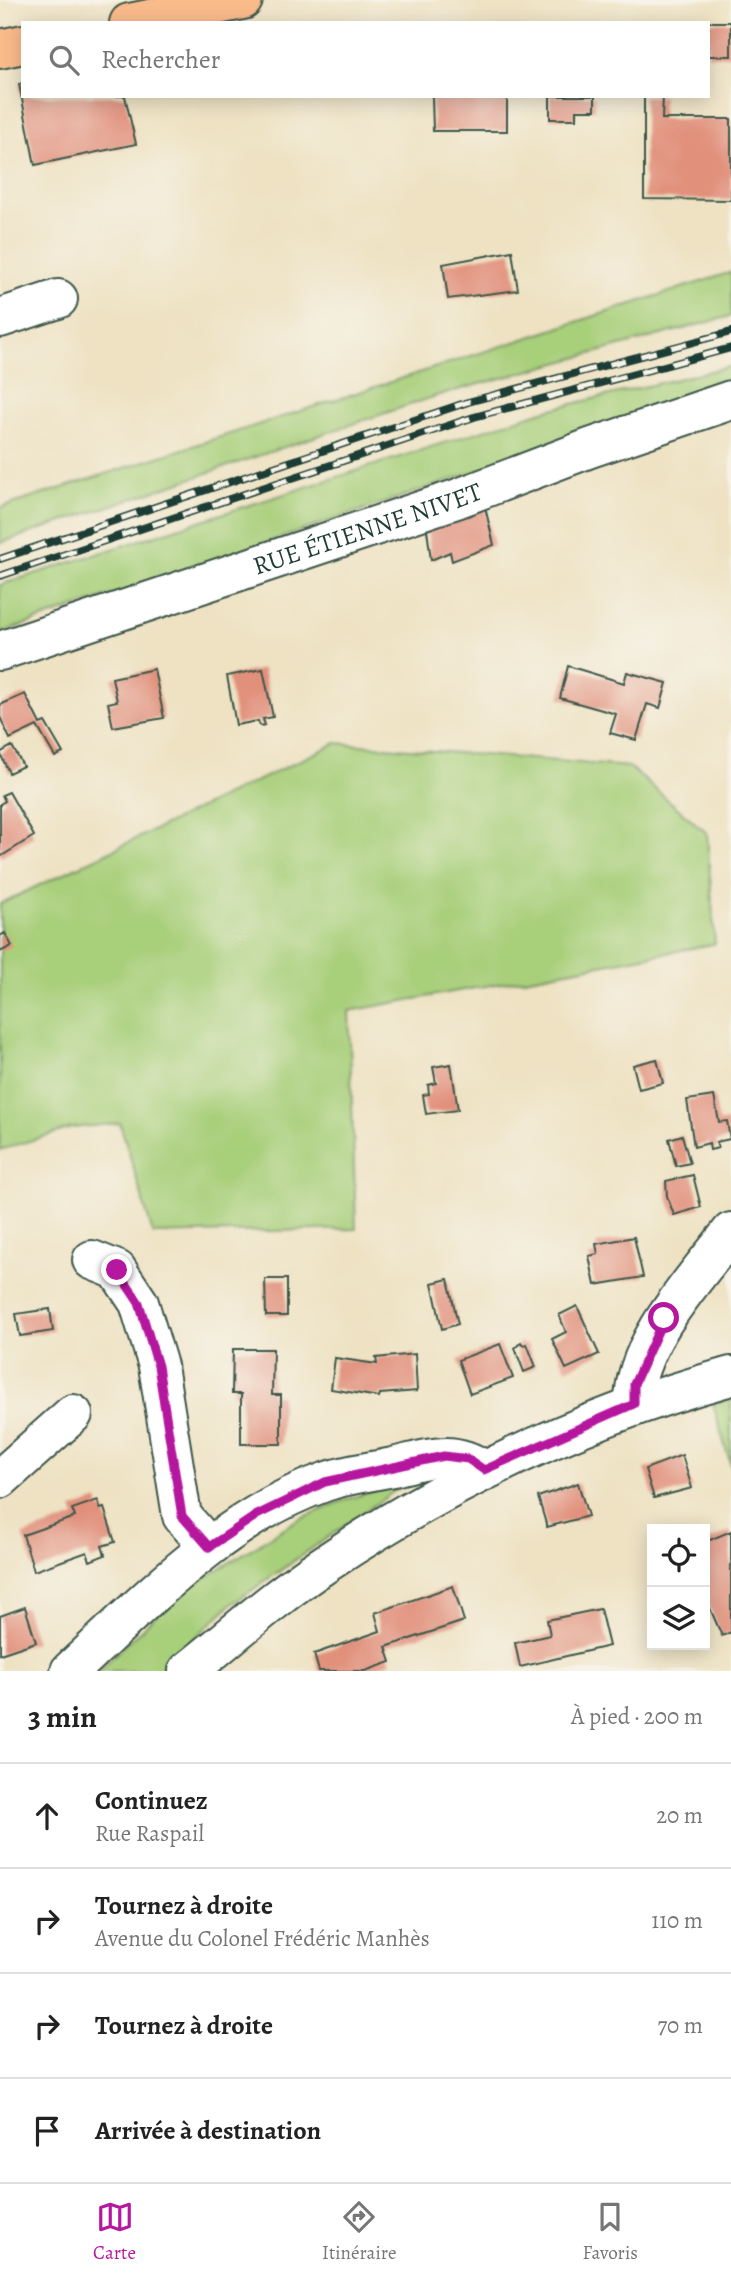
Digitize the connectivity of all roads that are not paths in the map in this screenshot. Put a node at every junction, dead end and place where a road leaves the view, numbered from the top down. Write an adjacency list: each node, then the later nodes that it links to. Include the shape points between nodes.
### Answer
1 (243, 0): 2 (main road)
2 (139, 21)
3 (21, 44): 4 (main road)
4 (0, 48)
5 (58, 299): 6 (street)
6 (0, 318)
7 (731, 400): 8 (street, RUE ÉTIENNE NIVET, via 456,499)
8 (0, 651)
9 (731, 1231): 12 (street, via 664,1318 634,1384)
10 (92, 1260): 16 (street, via 117,1270 139,1303 158,1366 182,1516)
11 (731, 1376): 12 (street)
12 (634, 1404): 14 (street)
13 (72, 1415): 15 (street)
14 (484, 1470): 16 (street, via 468,1459 444,1456 325,1482 257,1515); 18 (street, via 320,1567)
15 (0, 1479)
16 (209, 1547): 17 (street)
17 (69, 1671)
18 (188, 1671)

